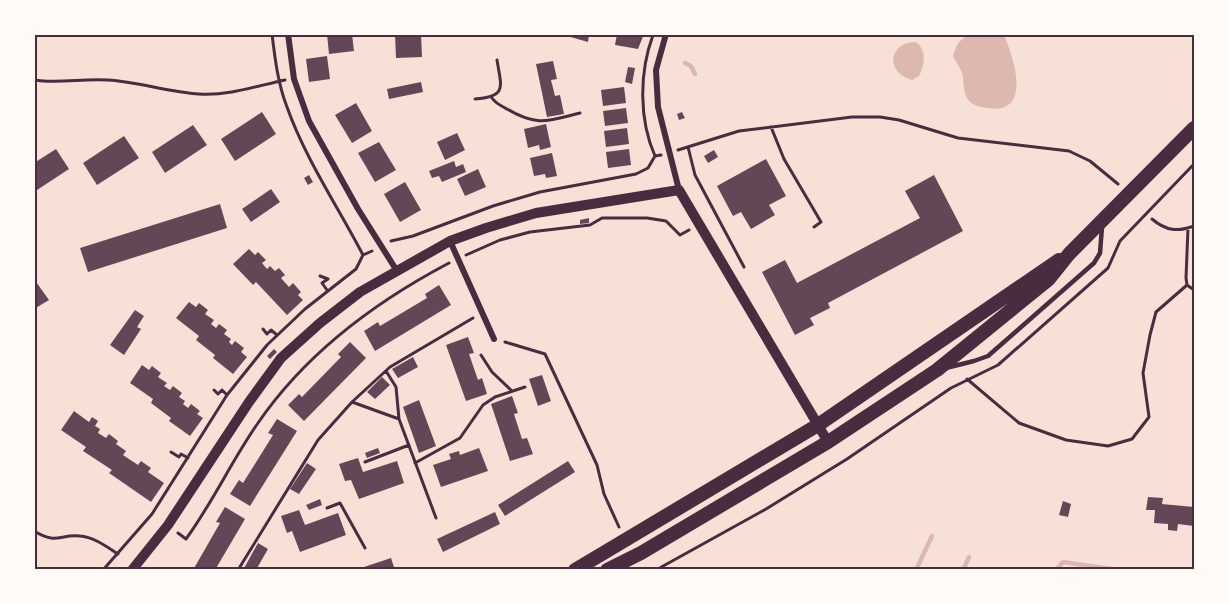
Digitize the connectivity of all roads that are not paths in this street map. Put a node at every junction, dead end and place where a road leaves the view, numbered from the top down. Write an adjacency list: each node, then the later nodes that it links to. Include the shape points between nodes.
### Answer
1 (288, 34): 8 (street, via 294,79 309,121)
2 (666, 34): 4 (street, via 656,70 658,107)
3 (1194, 128): 5 (main road)
4 (679, 190): 6 (street, via 536,213); 11 (street)
5 (1103, 221): 7 (main road); 10 (lane, via 1100,253 1094,263 988,356)
6 (450, 241): 8 (street); 9 (street)
7 (1069, 254): 10 (main road, via 1049,279); 11 (main road)
8 (397, 271): 13 (street, via 360,292 281,358 168,525)
9 (494, 339)
10 (938, 370): 12 (main road)
11 (818, 425): 12 (street); 14 (main road)
12 (828, 442): 15 (main road)
13 (132, 570)
14 (575, 570)
15 (607, 570)

